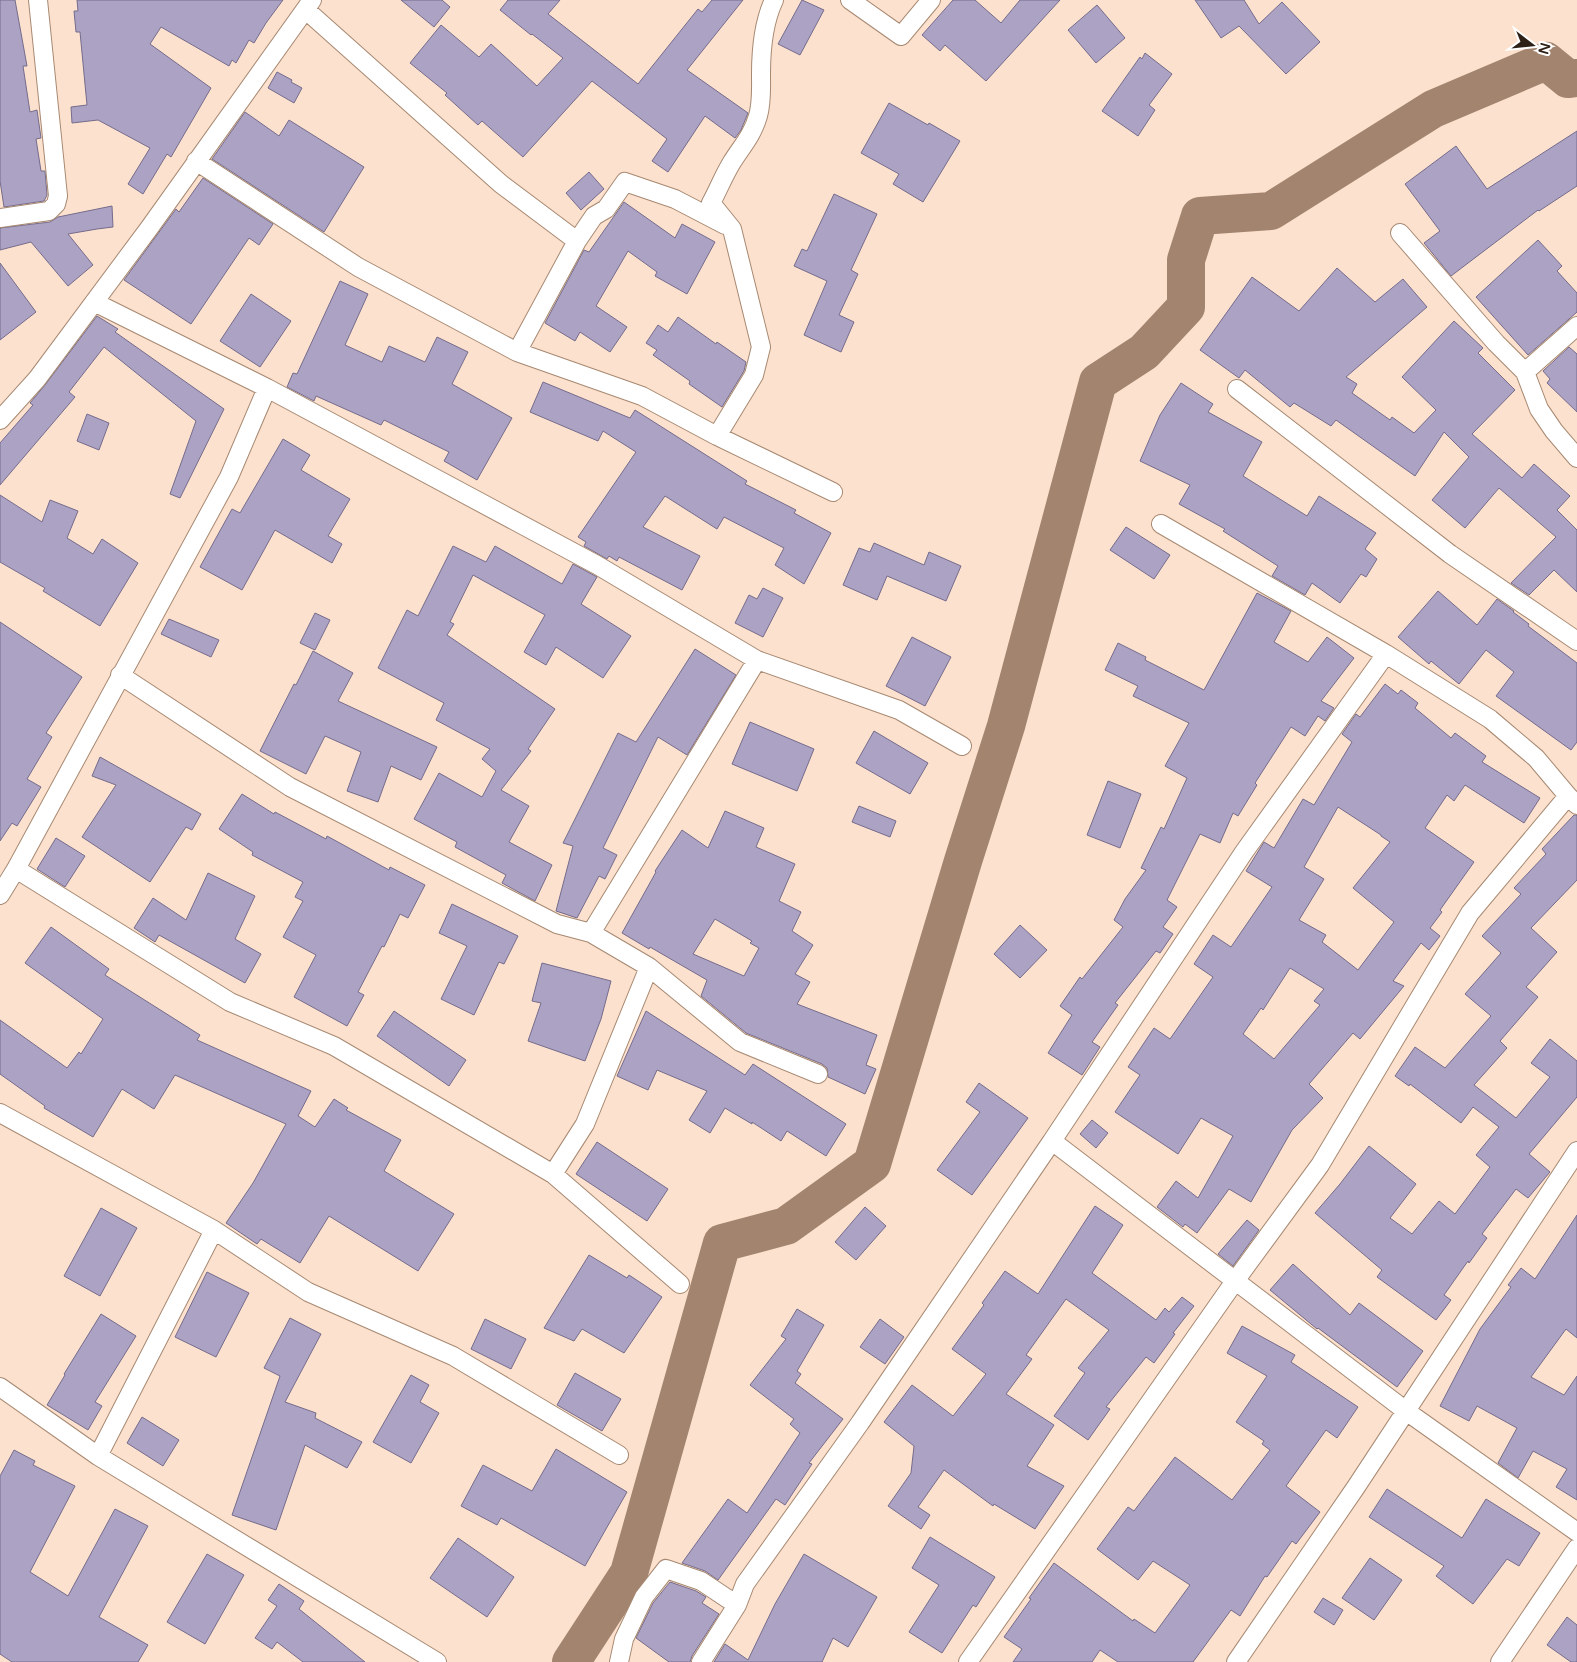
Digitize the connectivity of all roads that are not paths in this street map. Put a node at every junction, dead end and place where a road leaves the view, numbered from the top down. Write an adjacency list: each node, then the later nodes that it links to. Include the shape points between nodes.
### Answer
1 (38, 0): 7 (street, via 58,196 56,204 49,210)
2 (774, 0): 8 (street, via 764,34 758,115 751,136 731,163 711,203)
3 (850, 0): 4 (street, via 901,36)
4 (931, 0)
5 (309, 5): 6 (street); 10 (street, via 501,184)
6 (196, 161): 11 (street); 13 (street, via 358,267)
7 (0, 218)
8 (732, 229): 10 (street, via 675,199 625,182); 18 (street, via 761,347 754,376)
9 (1400, 233): 14 (street)
10 (576, 241): 13 (street)
11 (94, 302): 15 (street); 17 (street)
12 (1577, 326): 14 (street)
13 (517, 352): 18 (street, via 642,396)
14 (1525, 372): 19 (street, via 1539,409)
15 (267, 388): 24 (street, via 597,565); 25 (street, via 229,477)
16 (1237, 389): 22 (street, via 1450,554)
17 (0, 420)
18 (716, 436): 20 (street)
19 (1577, 458)
20 (833, 492)
21 (1161, 524): 23 (street)
22 (1576, 638)
23 (1386, 654): 27 (street, via 1490,719 1536,758); 34 (street, via 1244,852)
24 (757, 660): 26 (street, via 899,710); 30 (street)
25 (120, 675): 28 (street); 30 (street, via 290,787 557,924)
26 (962, 746)
27 (1572, 800): 38 (street, via 1470,913 1320,1165)
28 (16, 870): 29 (street); 36 (street, via 230,1002 334,1046)
29 (0, 895)
30 (591, 933): 31 (street)
31 (649, 967): 32 (street, via 740,1042); 36 (street, via 585,1124)
32 (818, 1074)
33 (0, 1113): 37 (street)
34 (1052, 1141): 38 (street); 46 (street, via 860,1423 745,1584)
35 (1577, 1151): 41 (street)
36 (552, 1174): 39 (street)
37 (214, 1230): 42 (street, via 308,1292 453,1356); 43 (street)
38 (1236, 1281): 41 (street); 50 (street)
39 (680, 1284)
40 (0, 1387): 43 (street)
41 (1406, 1411): 44 (street); 51 (street)
42 (619, 1455)
43 (98, 1456): 47 (street)
44 (1577, 1532)
45 (1577, 1548): 52 (street)
46 (737, 1605): 48 (street, via 701,1581 666,1569 644,1597 624,1639); 49 (street)
47 (437, 1662)
48 (619, 1662)
49 (701, 1662)
50 (968, 1662)
51 (1236, 1662)
52 (1500, 1662)

